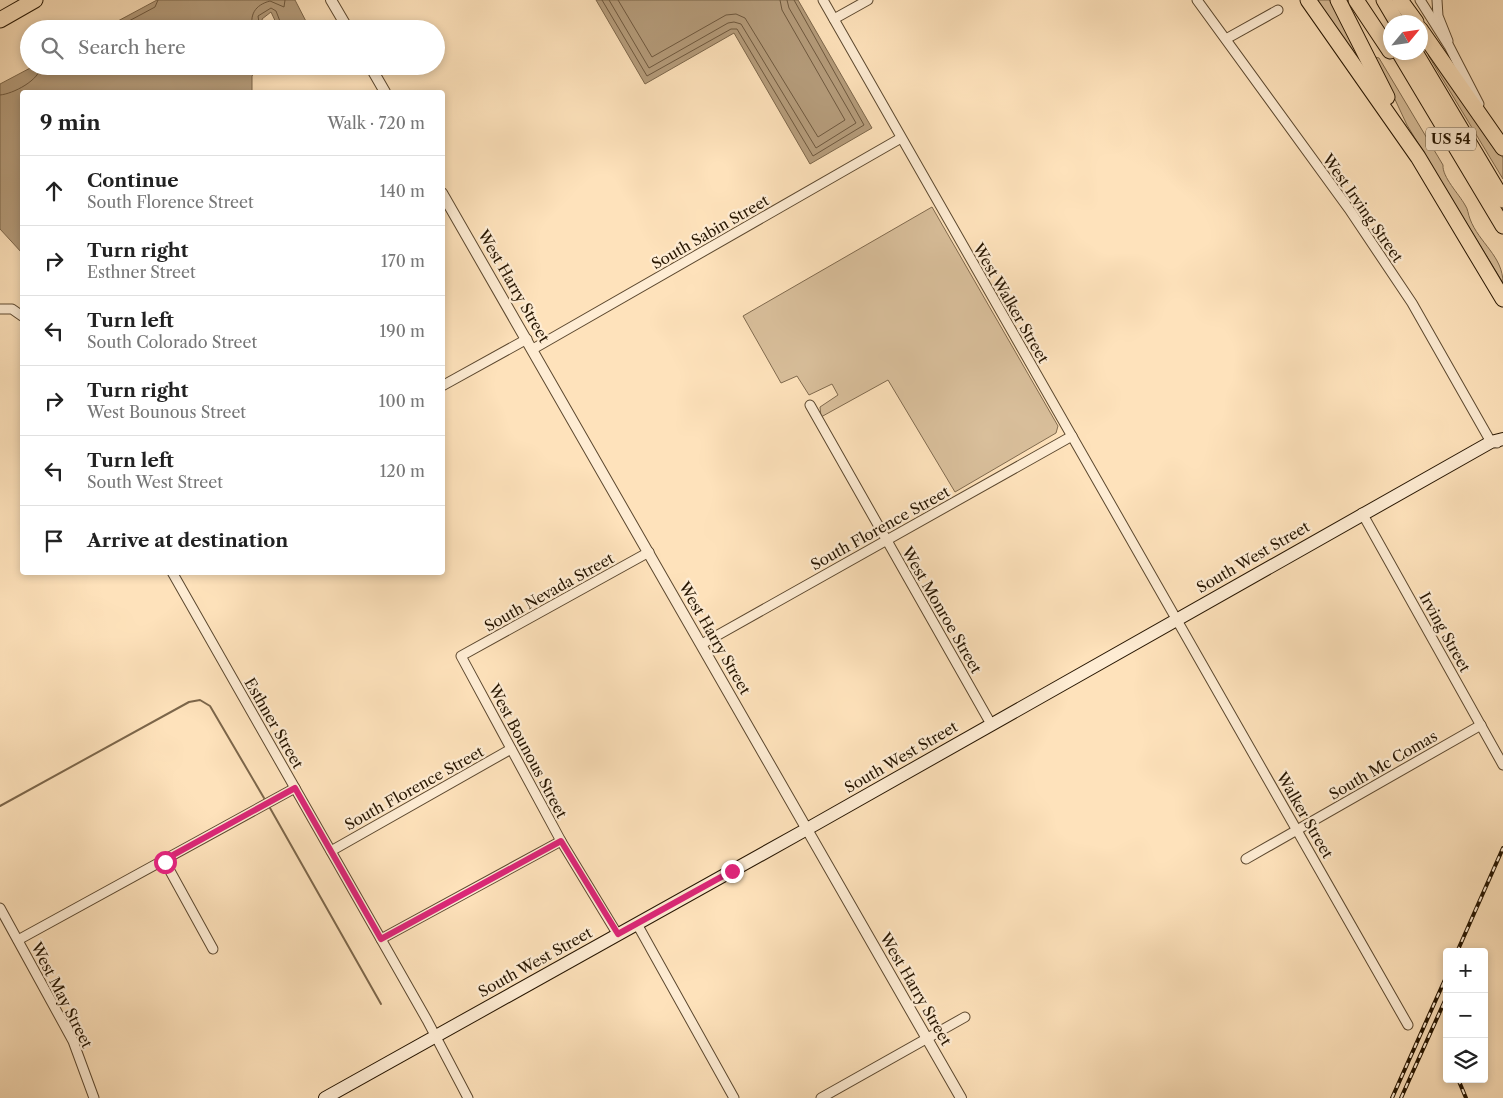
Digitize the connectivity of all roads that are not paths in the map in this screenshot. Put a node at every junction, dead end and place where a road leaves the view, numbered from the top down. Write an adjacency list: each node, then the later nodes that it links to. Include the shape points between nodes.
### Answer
1 (35, 0): 17 (highway)
2 (332, 0): 18 (street)
3 (822, 0): 19 (street, West Walker Street)
4 (868, 0): 19 (street)
5 (1197, 0): 21 (street, West Irving Street)
6 (1308, 0): 32 (highway)
7 (1338, 0): 32 (highway)
8 (1356, 0): 22 (highway)
9 (1368, 0): 20 (highway)
10 (1384, 0): 15 (highway)
11 (1400, 0): 16 (highway)
12 (1420, 0): 24 (street)
13 (1437, 0): 24 (street, via 1438,16)
14 (1278, 10): 21 (street)
15 (1393, 15)
16 (1411, 15)
17 (0, 20)
18 (343, 20)
19 (834, 20): 30 (street, West Walker Street)
20 (1383, 26)
21 (1226, 39): 45 (street, West Irving Street, via 1412,302)
22 (1383, 40)
23 (1428, 40): 31 (highway)
24 (1449, 46): 31 (street)
25 (1396, 60): 35 (highway)
26 (1404, 60): 35 (highway, US 54)
27 (1420, 60): 34 (highway, US 54)
28 (375, 75): 29 (street)
29 (384, 90)
30 (901, 138): 40 (street, South Sabin Street); 44 (street, West Walker Street)
31 (1501, 144)
32 (1418, 157): 36 (highway)
33 (445, 198): 39 (street, West Harry Street)
34 (1503, 200)
35 (1500, 220)
36 (1503, 299)
37 (0, 309): 38 (street, via 12,309)
38 (20, 314)
39 (527, 339): 40 (street, West Harry Street); 41 (street)
40 (533, 349): 48 (street, West Harry Street)
41 (445, 384)
42 (810, 404): 47 (street, West Monroe Street)
43 (1503, 431): 45 (main road, South West Street)
44 (1072, 436): 47 (street, South Florence Street); 50 (street, West Walker Street)
45 (1499, 441): 46 (main road, South West Street)
46 (1362, 513): 50 (main road, South West Street); 54 (street, Irving Street)
47 (887, 540): 51 (street, South Florence Street); 53 (street, West Monroe Street)
48 (649, 552): 51 (street, West Harry Street); 52 (street, South Nevada Street)
49 (174, 575): 57 (street, Esthner Street)
50 (1178, 619): 53 (main road, South West Street); 59 (street, Walker Street)
51 (702, 644): 58 (street, West Harry Street)
52 (461, 656): 55 (street, West Bounous Street)
53 (991, 724): 58 (main road, South West Street)
54 (1480, 725): 56 (street, Irving Street); 59 (street, South Mc Comas)
55 (511, 750): 60 (street, West Bounous Street); 61 (street, South Florence Street)
56 (1503, 765)
57 (295, 788): 61 (street, Esthner Street); 63 (street)
58 (807, 829): 65 (main road, South West Street); 73 (street, West Harry Street)
59 (1298, 830): 62 (street, South Mc Comas); 71 (street, Walker Street)
60 (561, 841): 66 (street, West Bounous Street); 67 (street)
61 (331, 851): 67 (street, Esthner Street)
62 (1246, 859)
63 (164, 860): 68 (street); 69 (street)
64 (0, 908): 68 (street, West May Street)
65 (637, 924): 66 (main road, South West Street); 77 (street)
66 (618, 934): 72 (main road, South West Street)
67 (381, 939): 72 (street, Esthner Street)
68 (18, 940): 74 (street, West May Street, via 73,1041)
69 (214, 949)
70 (965, 1017): 73 (street)
71 (1408, 1025)
72 (435, 1035): 75 (main road, South West Street); 76 (street, Esthner Street)
73 (927, 1038): 78 (street); 79 (street, West Harry Street)
74 (94, 1098)
75 (325, 1098)
76 (468, 1098)
77 (734, 1098)
78 (821, 1098)
79 (961, 1098)

